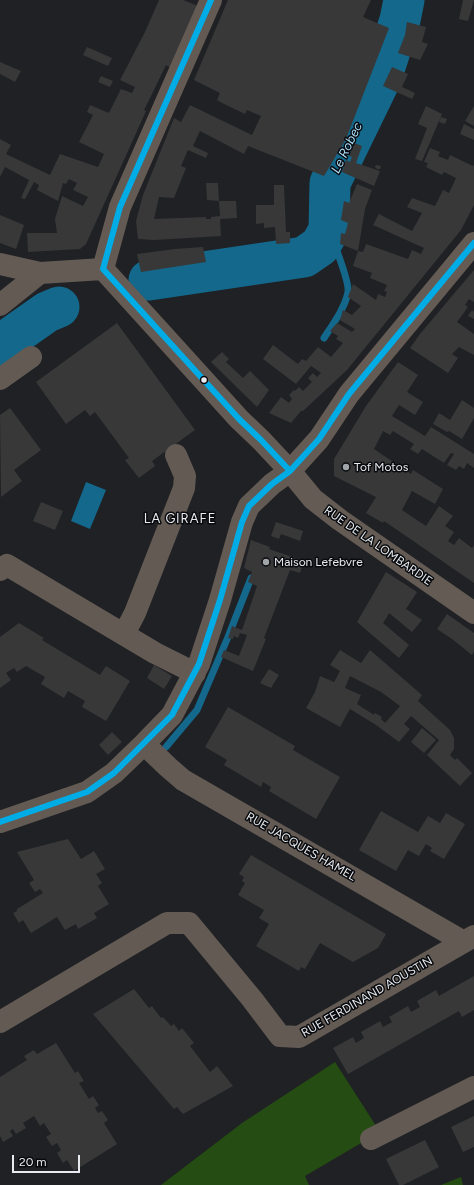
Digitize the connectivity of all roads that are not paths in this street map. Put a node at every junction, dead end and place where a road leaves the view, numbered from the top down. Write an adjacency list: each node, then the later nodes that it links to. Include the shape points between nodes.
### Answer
1 (211, 0): 4 (street, via 120,207)
2 (474, 243): 10 (main road, via 349,394 319,439)
3 (0, 264): 5 (main road)
4 (103, 269): 5 (main road); 10 (main road, RUE DE LA LOMBARDIE, via 239,419)
5 (40, 273): 6 (street)
6 (0, 305)
7 (31, 357): 8 (street)
8 (0, 379)
9 (176, 455): 13 (street, via 185,476 184,488 135,613)
10 (290, 471): 12 (main road, RUE DE LA LOMBARDIE, via 313,499 340,520); 14 (street, via 249,506)
11 (0, 570): 13 (street, via 7,565)
12 (474, 613)
13 (124, 634): 14 (street)
14 (195, 673): 15 (street, via 172,715)
15 (144, 744): 16 (street, via 114,773 87,792); 17 (street, RUE JACQUES HAMEL, via 183,780)
16 (0, 822)
17 (469, 939): 18 (street, RUE FERDINAND AOUSTIN, via 299,1037 280,1036 189,923 167,923)
18 (0, 1022)
19 (474, 1087): 20 (street)
20 (371, 1139)

